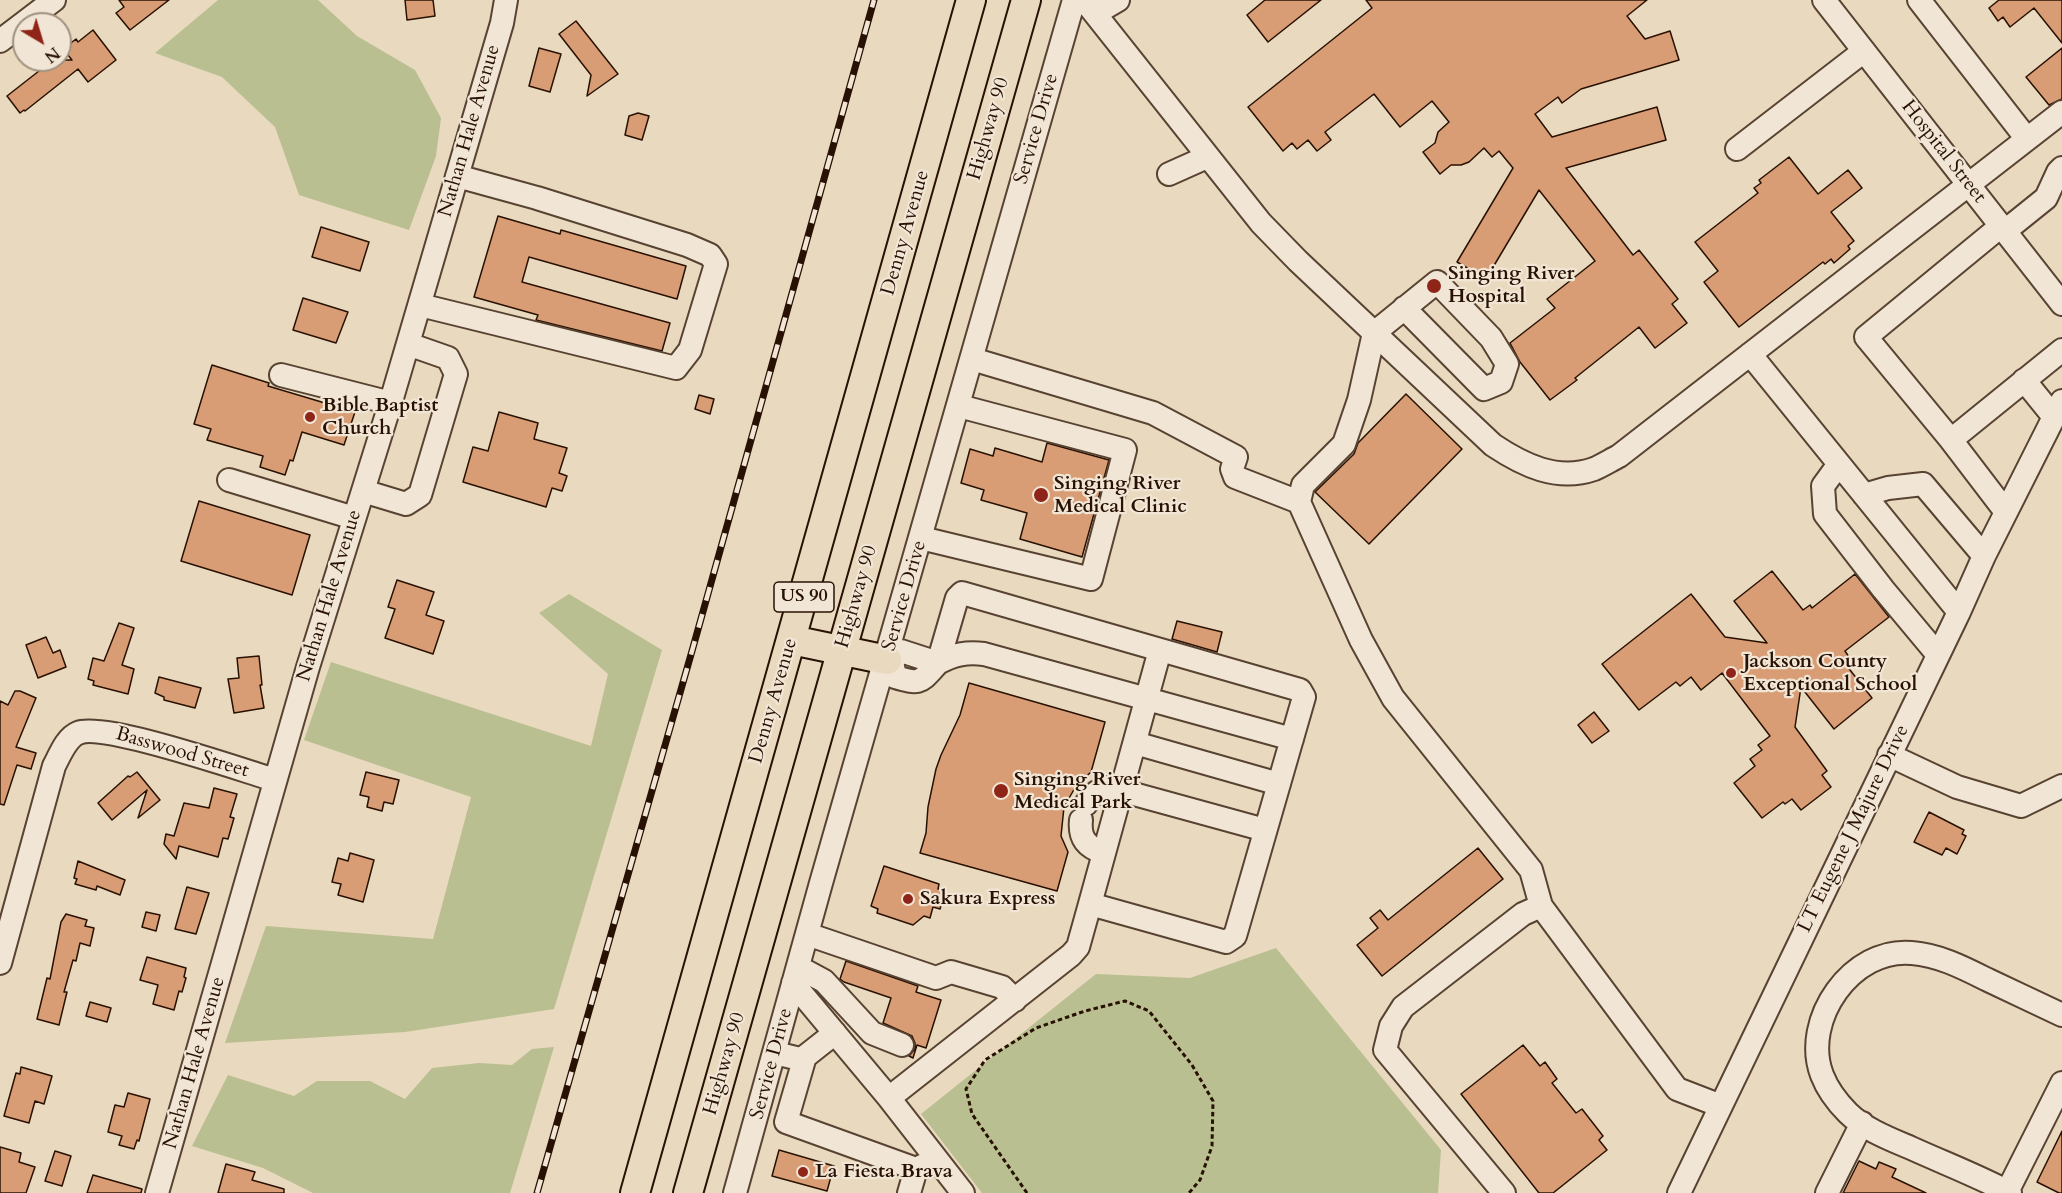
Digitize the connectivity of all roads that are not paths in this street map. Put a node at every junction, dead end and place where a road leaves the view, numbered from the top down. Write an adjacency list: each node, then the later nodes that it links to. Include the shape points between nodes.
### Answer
1 (54, 0): 10 (street)
2 (506, 0): 18 (street, Nathan Hale Avenue)
3 (971, 0): 45 (main road, Denny Avenue / US 90)
4 (1026, 0): 46 (main road, Highway 90 / US 90)
5 (1074, 0): 28 (street, Service Drive)
6 (1118, 0): 9 (street)
7 (1824, 0): 11 (street, Hospital Street)
8 (1919, 0): 13 (street)
9 (1090, 7): 15 (street)
10 (0, 41)
11 (1864, 51): 14 (street); 19 (street, Hospital Street)
12 (2062, 112): 13 (street)
13 (2027, 139): 19 (street)
14 (1737, 149)
15 (1208, 156): 17 (street); 24 (street, via 1261,224)
16 (2062, 168): 20 (street, via 2046,198)
17 (1169, 174)
18 (457, 176): 22 (street, Nathan Hale Avenue); 22 (street, via 687,245 710,255 716,264 690,350 676,368)
19 (1968, 185): 20 (street, Hospital Street); 27 (street)
20 (2003, 229): 21 (street, Hospital Street); 34 (street, via 1866,337)
21 (2062, 304)
22 (420, 305): 25 (street, Nathan Hale Avenue)
23 (1404, 308): 23 (street, via 1437,282 1491,338 1508,364 1501,382 1485,389); 24 (street)
24 (1374, 333): 27 (street, via 1493,445 1519,462 1556,472 1594,469 1620,456); 39 (street, via 1359,400 1344,444 1303,485)
25 (408, 344): 31 (street, Nathan Hale Avenue); 37 (street, via 448,358 456,374 420,495 406,504)
26 (2062, 350): 30 (street)
27 (1750, 354): 35 (street)
28 (972, 359): 32 (street, Service Drive); 39 (street, via 1153,413 1236,457 1232,469 1235,477)
29 (281, 375): 31 (street)
30 (2024, 380): 33 (street); 34 (street)
31 (391, 404): 37 (street, Nathan Hale Avenue)
32 (959, 406): 42 (street, Service Drive); 42 (street, via 1125,450 1091,579)
33 (2058, 409): 40 (street, LT Eugene J Majure Drive)
34 (1951, 440): 40 (street)
35 (1839, 464): 38 (street); 48 (street, via 1823,486 1825,514)
36 (229, 480): 41 (street)
37 (363, 491): 41 (street, Nathan Hale Avenue)
38 (1864, 495): 43 (street, via 1923,484); 44 (street)
39 (1299, 502): 62 (street, via 1360,640 1393,698 1531,870)
40 (2006, 512): 43 (street, LT Eugene J Majure Drive)
41 (354, 518): 55 (street, Nathan Hale Avenue)
42 (921, 538): 49 (street, Service Drive)
43 (1984, 556): 44 (street, LT Eugene J Majure Drive)
44 (1959, 612): 48 (street, LT Eugene J Majure Drive)
45 (792, 640): 46 (main road); 80 (main road, Denny Avenue / US 90)
46 (842, 650): 49 (main road); 81 (main road, Highway 90 / US 90)
47 (1160, 650): 50 (street, via 962,593 957,598); 51 (street); 52 (street, via 1300,690 1304,697)
48 (1938, 655): 54 (street, LT Eugene J Majure Drive)
49 (889, 660): 50 (street, via 895,677 914,682 921,681); 63 (street, Service Drive)
50 (938, 663): 51 (street, via 958,654 984,654)
51 (1147, 699): 52 (street); 53 (street)
52 (1292, 739): 56 (street)
53 (1135, 743): 56 (street); 58 (street)
54 (1889, 755): 57 (street, via 1957,787 2021,806); 74 (street, LT Eugene J Majure Drive)
55 (275, 780): 64 (street, Basswood Street, via 105,731 78,733 54,766); 79 (street, Nathan Hale Avenue)
56 (1279, 784): 59 (street)
57 (2062, 786)
58 (1122, 790): 59 (street); 60 (street); 60 (street, via 1100,790 1090,798 1083,812 1085,843)
59 (1265, 830): 61 (street, via 1232,940 1226,942)
60 (1104, 853): 61 (street)
61 (1090, 904): 66 (street, via 1075,951)
62 (1541, 906): 74 (street, via 1677,1089); 85 (street, via 1523,914 1402,1007 1391,1026 1385,1050)
63 (807, 934): 65 (street, Service Drive); 66 (street, via 936,978 951,972 1002,987)
64 (0, 963)
65 (796, 975): 68 (street); 69 (street, Service Drive); 71 (street, via 824,981 872,1033 928,1054)
66 (1015, 1000): 71 (street)
67 (2062, 1015): 75 (street, via 1935,956 1910,952 1870,962 1851,973 1835,992 1820,1028 1818,1054 1822,1075 1833,1094)
68 (835, 1033): 70 (street); 73 (street)
69 (775, 1053): 70 (street); 82 (street, Service Drive)
70 (802, 1059): 77 (street, via 786,1122)
71 (936, 1061): 73 (street)
72 (2062, 1083): 78 (street)
73 (889, 1098): 76 (street)
74 (1721, 1106): 86 (street, LT Eugene J Majure Drive)
75 (1862, 1123): 78 (street); 87 (street)
76 (936, 1159): 77 (street); 84 (street)
77 (916, 1169): 83 (street)
78 (1997, 1190)
79 (158, 1193)
80 (634, 1193)
81 (688, 1193)
82 (735, 1193)
83 (909, 1193)
84 (963, 1193)
85 (1504, 1193)
86 (1679, 1193)
87 (1827, 1193)

